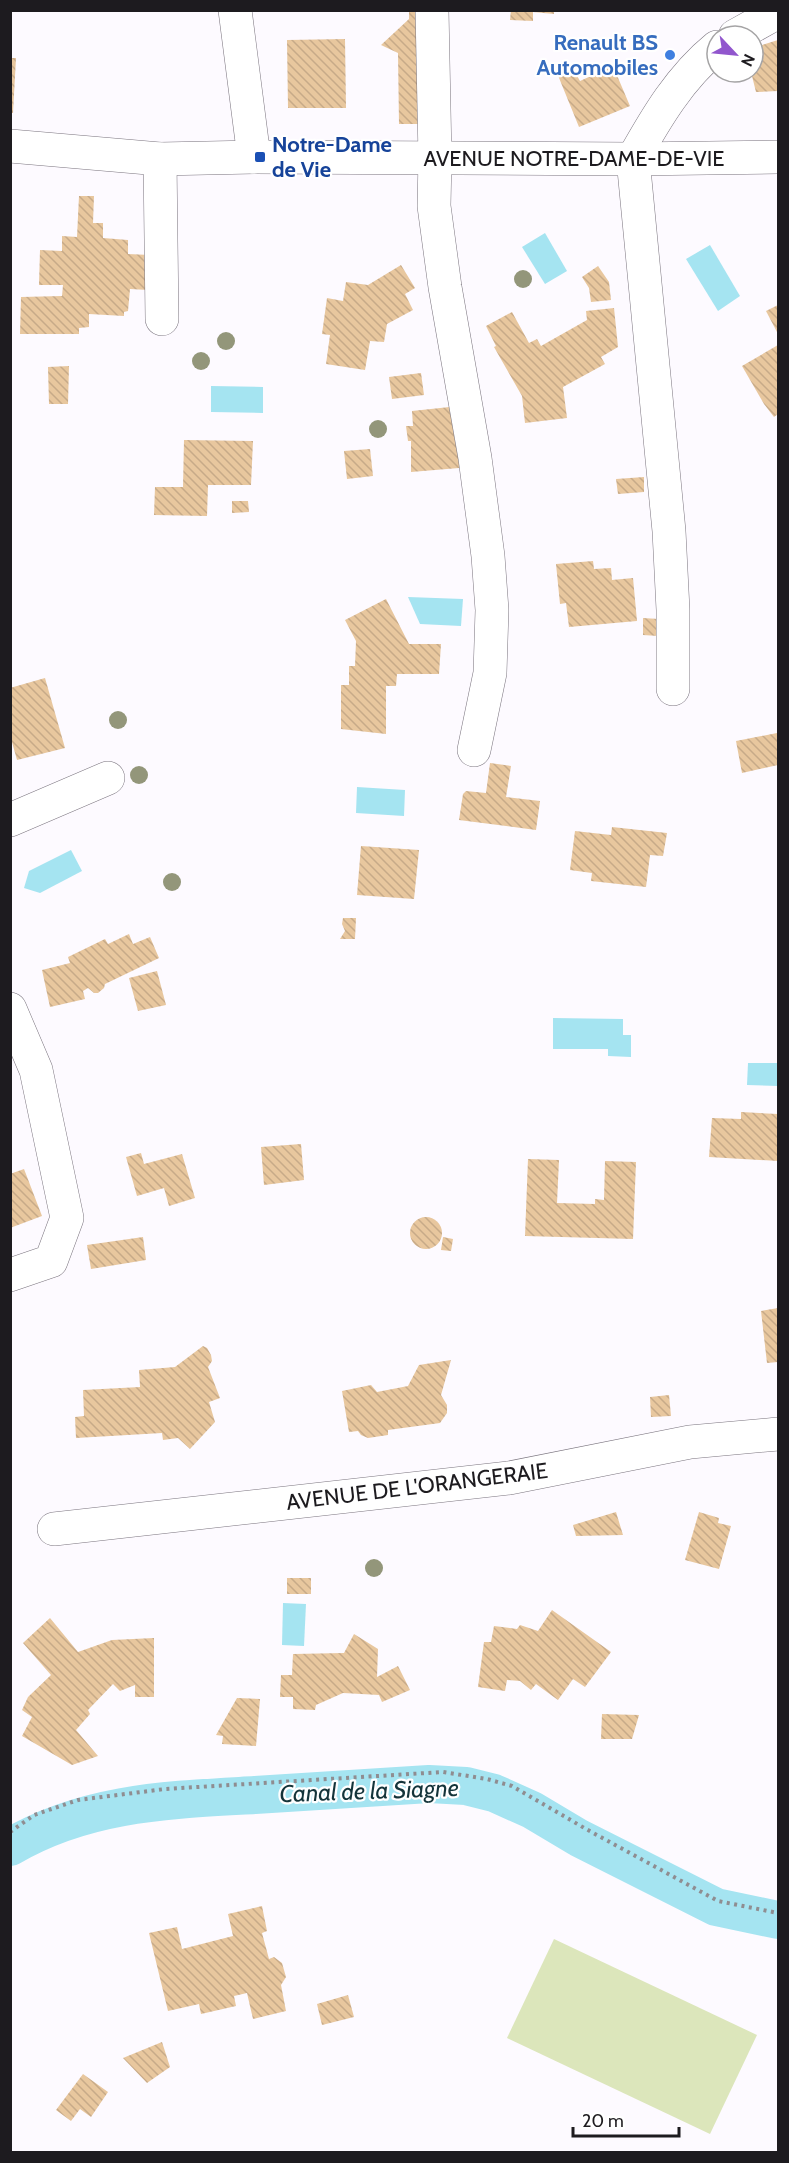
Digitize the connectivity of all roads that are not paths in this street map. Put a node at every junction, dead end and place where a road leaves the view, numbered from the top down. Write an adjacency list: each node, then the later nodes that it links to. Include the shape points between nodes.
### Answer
1 (235, 10): 7 (street)
2 (432, 10): 9 (street)
3 (778, 12): 4 (street)
4 (756, 24)
5 (705, 59): 11 (street, via 658,114)
6 (10, 146): 10 (street, AVENUE NOTRE-DAME-DE-VIE)
7 (254, 157): 9 (street, AVENUE NOTRE-DAME-DE-VIE); 10 (street, AVENUE NOTRE-DAME-DE-VIE)
8 (778, 157): 11 (street, AVENUE NOTRE-DAME-DE-VIE)
9 (435, 158): 11 (street, AVENUE NOTRE-DAME-DE-VIE); 14 (street, via 434,206 475,458 492,610 490,673)
10 (160, 159): 12 (street)
11 (633, 159): 13 (street, via 669,531)
12 (162, 319)
13 (673, 689)
14 (474, 750)
15 (108, 778): 16 (street)
16 (10, 820)
17 (10, 1008): 18 (street, via 36,1070 67,1218 51,1261)
18 (10, 1275)
19 (778, 1434): 20 (street, AVENUE DE L'ORANGERAIE, via 690,1442 508,1478)
20 (54, 1529)

